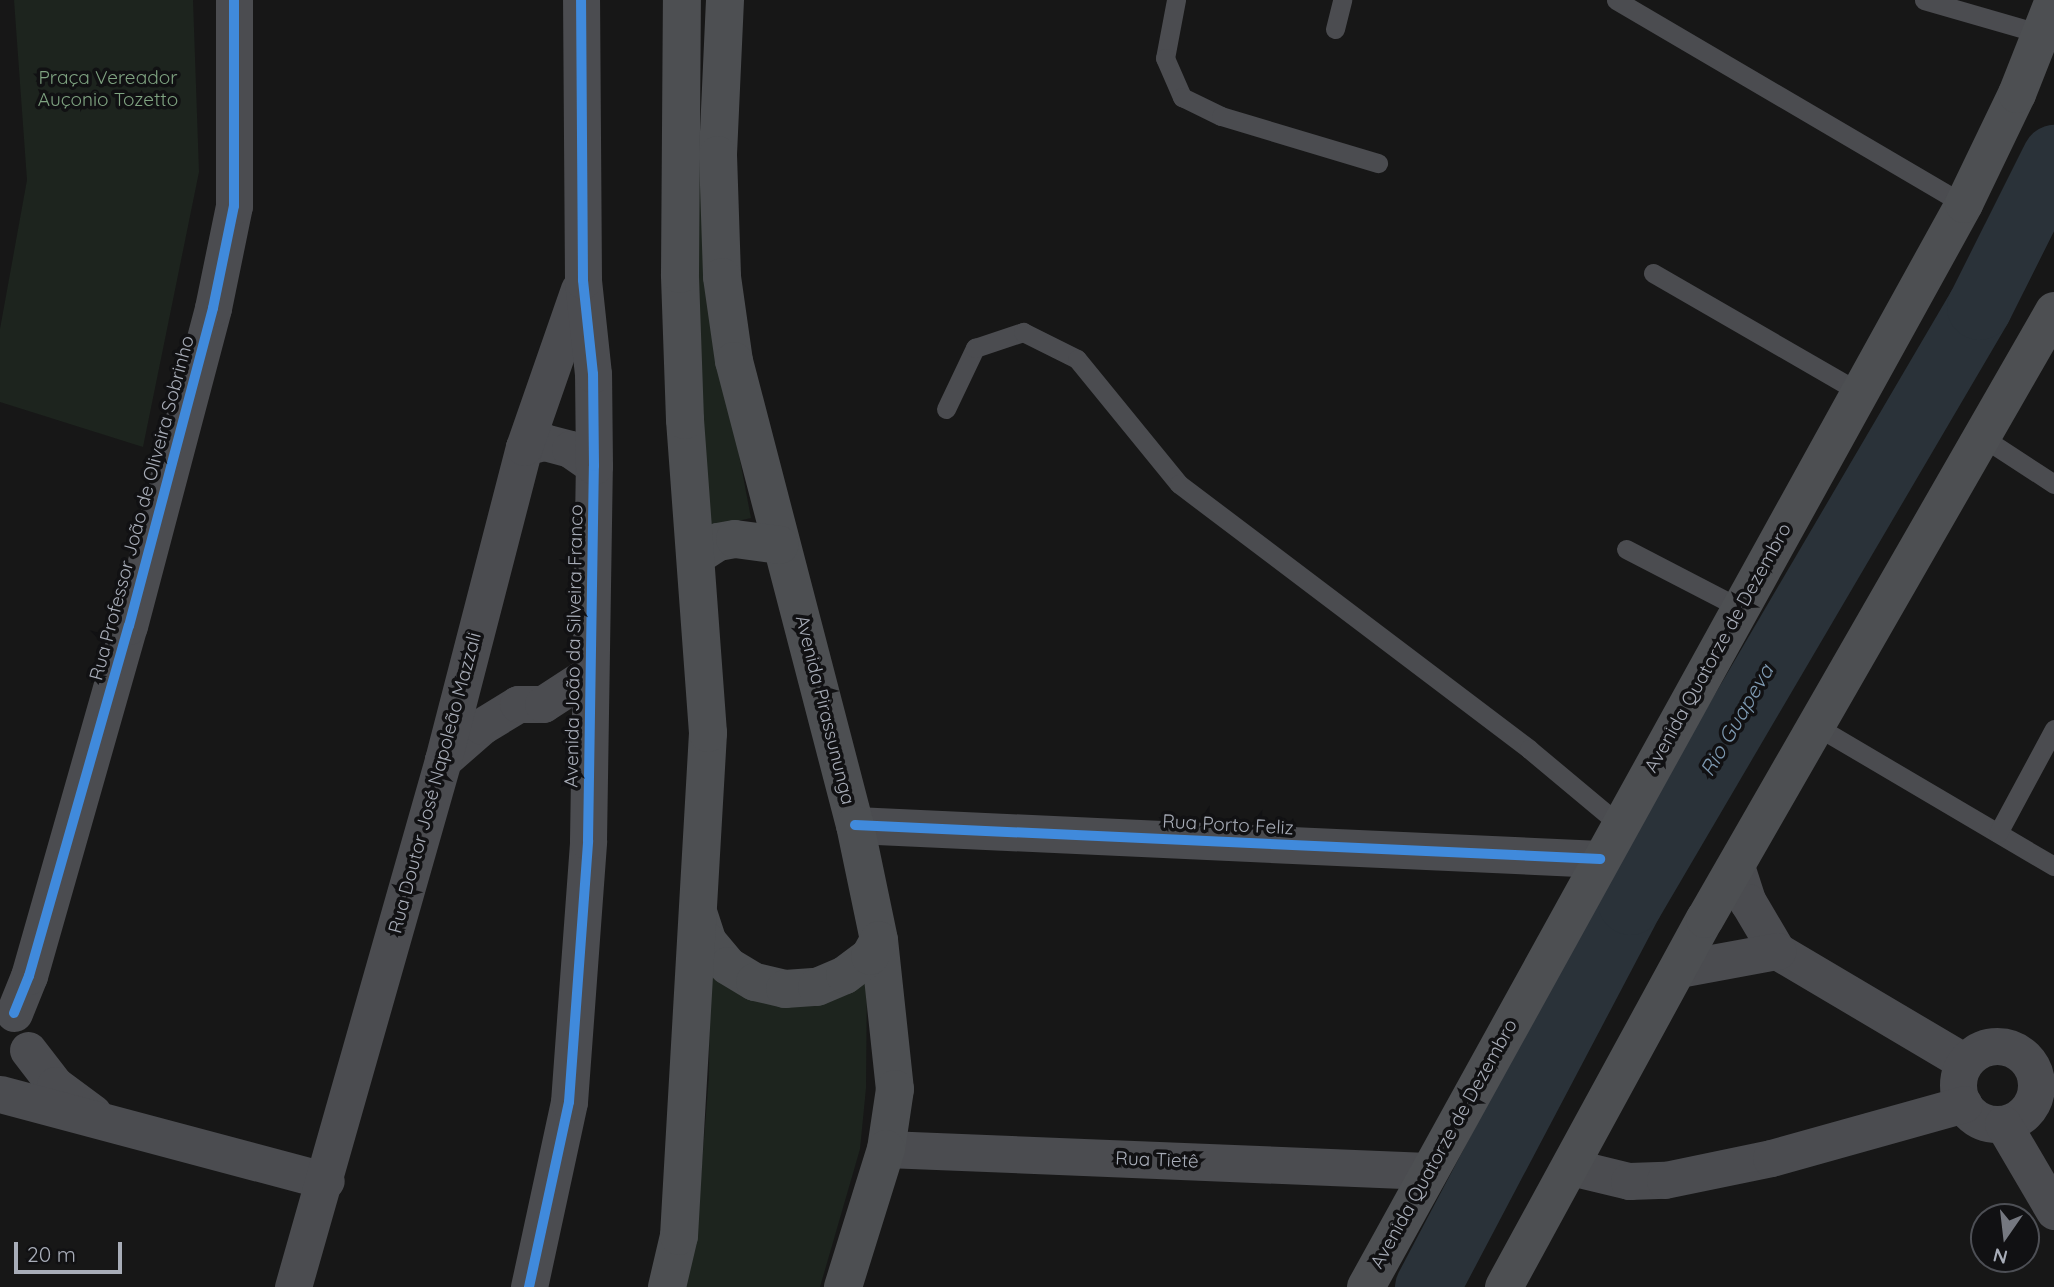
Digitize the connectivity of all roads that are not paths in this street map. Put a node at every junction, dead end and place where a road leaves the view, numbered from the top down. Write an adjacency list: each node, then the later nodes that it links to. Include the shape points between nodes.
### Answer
1 (234, 0): 42 (street, Rua Professor João de Oliveira Sobrinho, via 234,206 213,308 29,976)
2 (581, 0): 14 (street, Avenida João da Silveira Franco)
3 (681, 0): 24 (main road, via 680,274 685,420)
4 (725, 0): 22 (main road, Avenida Pirassununga, via 718,155 722,277 734,361)
5 (1176, 0): 11 (lane, via 1165,58 1182,97 1221,116)
6 (1342, 0): 10 (lane)
7 (1616, 0): 12 (lane)
8 (1924, 0): 9 (lane)
9 (2048, 17): 12 (main road, Avenida Quatorze de Dezembro)
10 (1335, 29)
11 (1378, 163)
12 (1964, 204): 16 (main road, Avenida Quatorze de Dezembro)
13 (1653, 273): 16 (lane)
14 (583, 280): 19 (street, Rua Doutor José Napoleão Mazzali); 20 (street, Avenida João da Silveira Franco, via 593,374)
15 (2054, 311): 18 (main road)
16 (1861, 393): 25 (main road, Avenida Quatorze de Dezembro)
17 (946, 409): 33 (lane, via 975,348 1023,332 1077,359 1179,484 1529,750)
18 (1982, 437): 21 (lane); 29 (main road)
19 (524, 447): 20 (street, via 544,442 569,449); 26 (street, Rua Doutor José Napoleão Mazzali)
20 (594, 466): 27 (street, Avenida João da Silveira Franco, via 595,621)
21 (2054, 484)
22 (780, 545): 24 (main road, via 735,539 718,542); 32 (main road, Avenida Pirassununga)
23 (1626, 549): 25 (lane)
24 (698, 555): 38 (main road, via 708,733)
25 (1740, 608): 33 (main road, Avenida Quatorze de Dezembro)
26 (474, 637): 28 (street, via 485,673 498,693); 31 (street, Rua Doutor José Napoleão Mazzali)
27 (589, 674): 28 (street, via 543,704); 57 (street, Avenida João da Silveira Franco, via 588,841 569,1102)
28 (518, 704): 31 (street, via 482,726)
29 (1816, 726): 34 (lane); 36 (main road)
30 (2054, 729): 34 (lane)
31 (443, 760): 54 (street, Rua Doutor José Napoleão Mazzali)
32 (855, 825): 35 (street, Rua Porto Feliz); 39 (main road, Avenida Pirassununga)
33 (1620, 825): 35 (main road, Avenida Quatorze de Dezembro)
34 (1998, 833): 37 (lane)
35 (1600, 859): 53 (main road, Avenida Quatorze de Dezembro)
36 (1736, 866): 40 (street, via 1748,902); 41 (main road)
37 (2054, 866)
38 (697, 902): 39 (main road, via 700,929 718,955 741,975 770,986 801,989 831,982 858,966); 58 (main road, via 679,1236)
39 (879, 940): 51 (main road, Avenida Pirassununga, via 895,1089)
40 (1777, 951): 41 (street); 44 (street)
41 (1679, 969): 52 (main road)
42 (7, 1009): 43 (street, via 26,1030)
43 (28, 1051): 46 (street, via 21,1070); 49 (street, via 55,1085)
44 (1965, 1062): 45 (street, via 1989,1046 2004,1046); 48 (street, via 1959,1090)
45 (2045, 1072): 50 (street, via 2030,1107)
46 (0, 1084)
47 (0, 1094): 49 (street)
48 (1964, 1104): 50 (street, via 1973,1116); 52 (street, via 1771,1157 1665,1180 1629,1181)
49 (105, 1121): 54 (street)
50 (2003, 1124): 55 (street)
51 (886, 1149): 53 (street, Rua Tietê); 59 (main road, Avenida Pirassununga)
52 (1572, 1167): 61 (main road)
53 (1428, 1171): 60 (main road, Avenida Quatorze de Dezembro)
54 (326, 1181): 56 (street, Rua Doutor José Napoleão Mazzali)
55 (2054, 1211)
56 (293, 1287)
57 (529, 1287)
58 (667, 1287)
59 (843, 1287)
60 (1366, 1287)
61 (1504, 1287)

